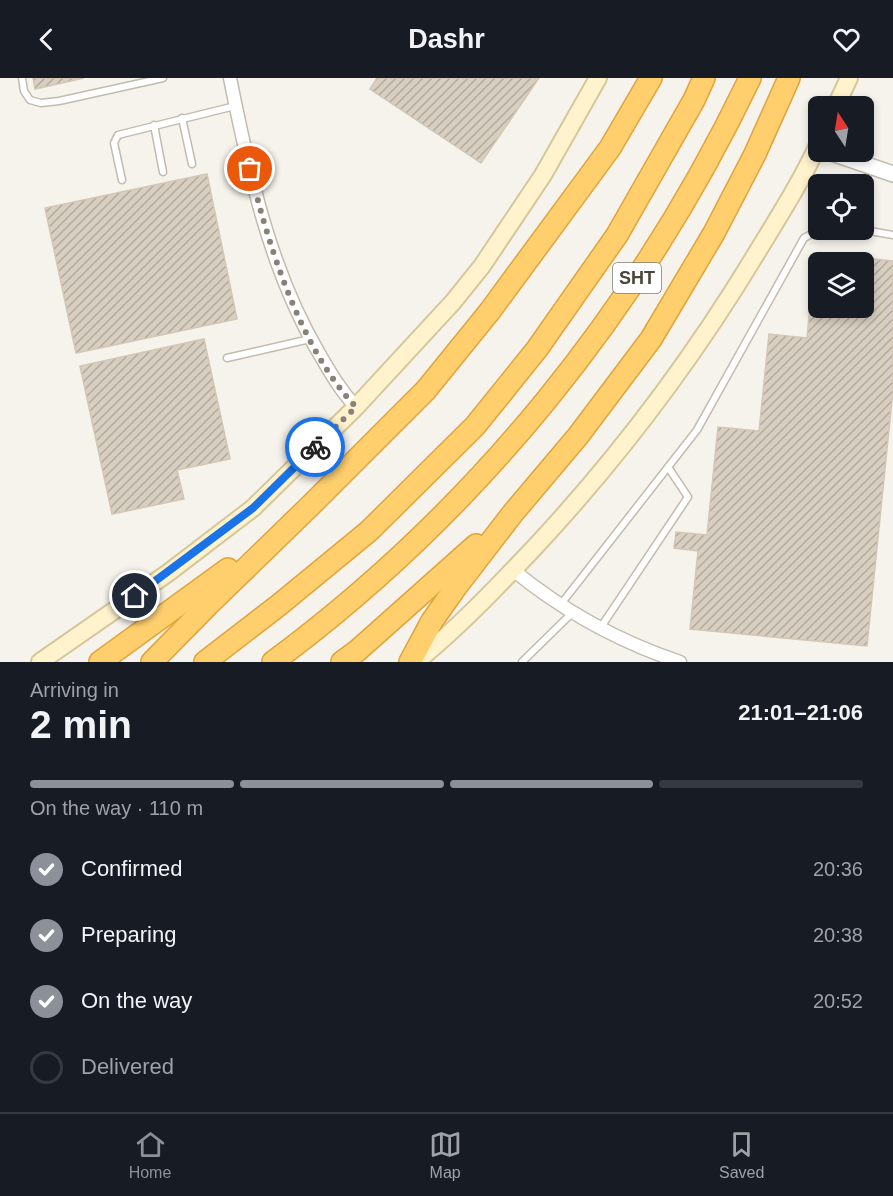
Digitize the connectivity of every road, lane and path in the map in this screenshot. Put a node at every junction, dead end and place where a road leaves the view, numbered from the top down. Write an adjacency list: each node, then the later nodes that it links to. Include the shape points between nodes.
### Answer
1 (22, 78): 2 (lane, via 30,100 41,103)
2 (163, 78)
3 (230, 78): 11 (street)
4 (598, 78): 25 (main road, via 543,175 482,266)
5 (651, 78): 27 (highway, via 610,148 490,311 426,390)
6 (704, 78): 36 (highway, SHT, via 617,235 537,349 475,426 369,531)
7 (750, 78): 37 (highway, SHT, via 709,159 646,264 568,374 446,513 327,620)
8 (789, 78): 28 (highway, via 714,233 651,339 578,436)
9 (849, 78): 10 (main road)
10 (841, 96)
11 (236, 105): 12 (lane); 23 (street, via 269,239)
12 (182, 118): 13 (lane); 16 (lane)
13 (154, 125): 17 (lane); 19 (lane, via 118,135 114,140)
14 (812, 162): 29 (main road, via 712,325 661,397 597,477)
15 (860, 162): 18 (street)
16 (192, 164)
17 (163, 172)
18 (893, 174)
19 (122, 180)
20 (874, 232): 21 (lane)
21 (893, 235)
22 (808, 236): 26 (lane, via 697,430)
23 (310, 339): 24 (lane); 25 (street)
24 (227, 358)
25 (356, 407): 33 (main road, via 253,508)
26 (668, 467): 30 (lane); 32 (lane, via 688,497)
27 (309, 507): 34 (highway); 35 (highway)
28 (513, 513): 38 (highway); 39 (highway, via 432,621)
29 (513, 570): 30 (street); 40 (main road)
30 (560, 605): 31 (street)
31 (572, 613): 32 (street); 41 (lane)
32 (601, 627): 42 (street)
33 (40, 662)
34 (100, 662)
35 (152, 662)
36 (205, 662)
37 (273, 662)
38 (342, 662)
39 (410, 662)
40 (416, 662)
41 (522, 662)
42 (678, 662)

